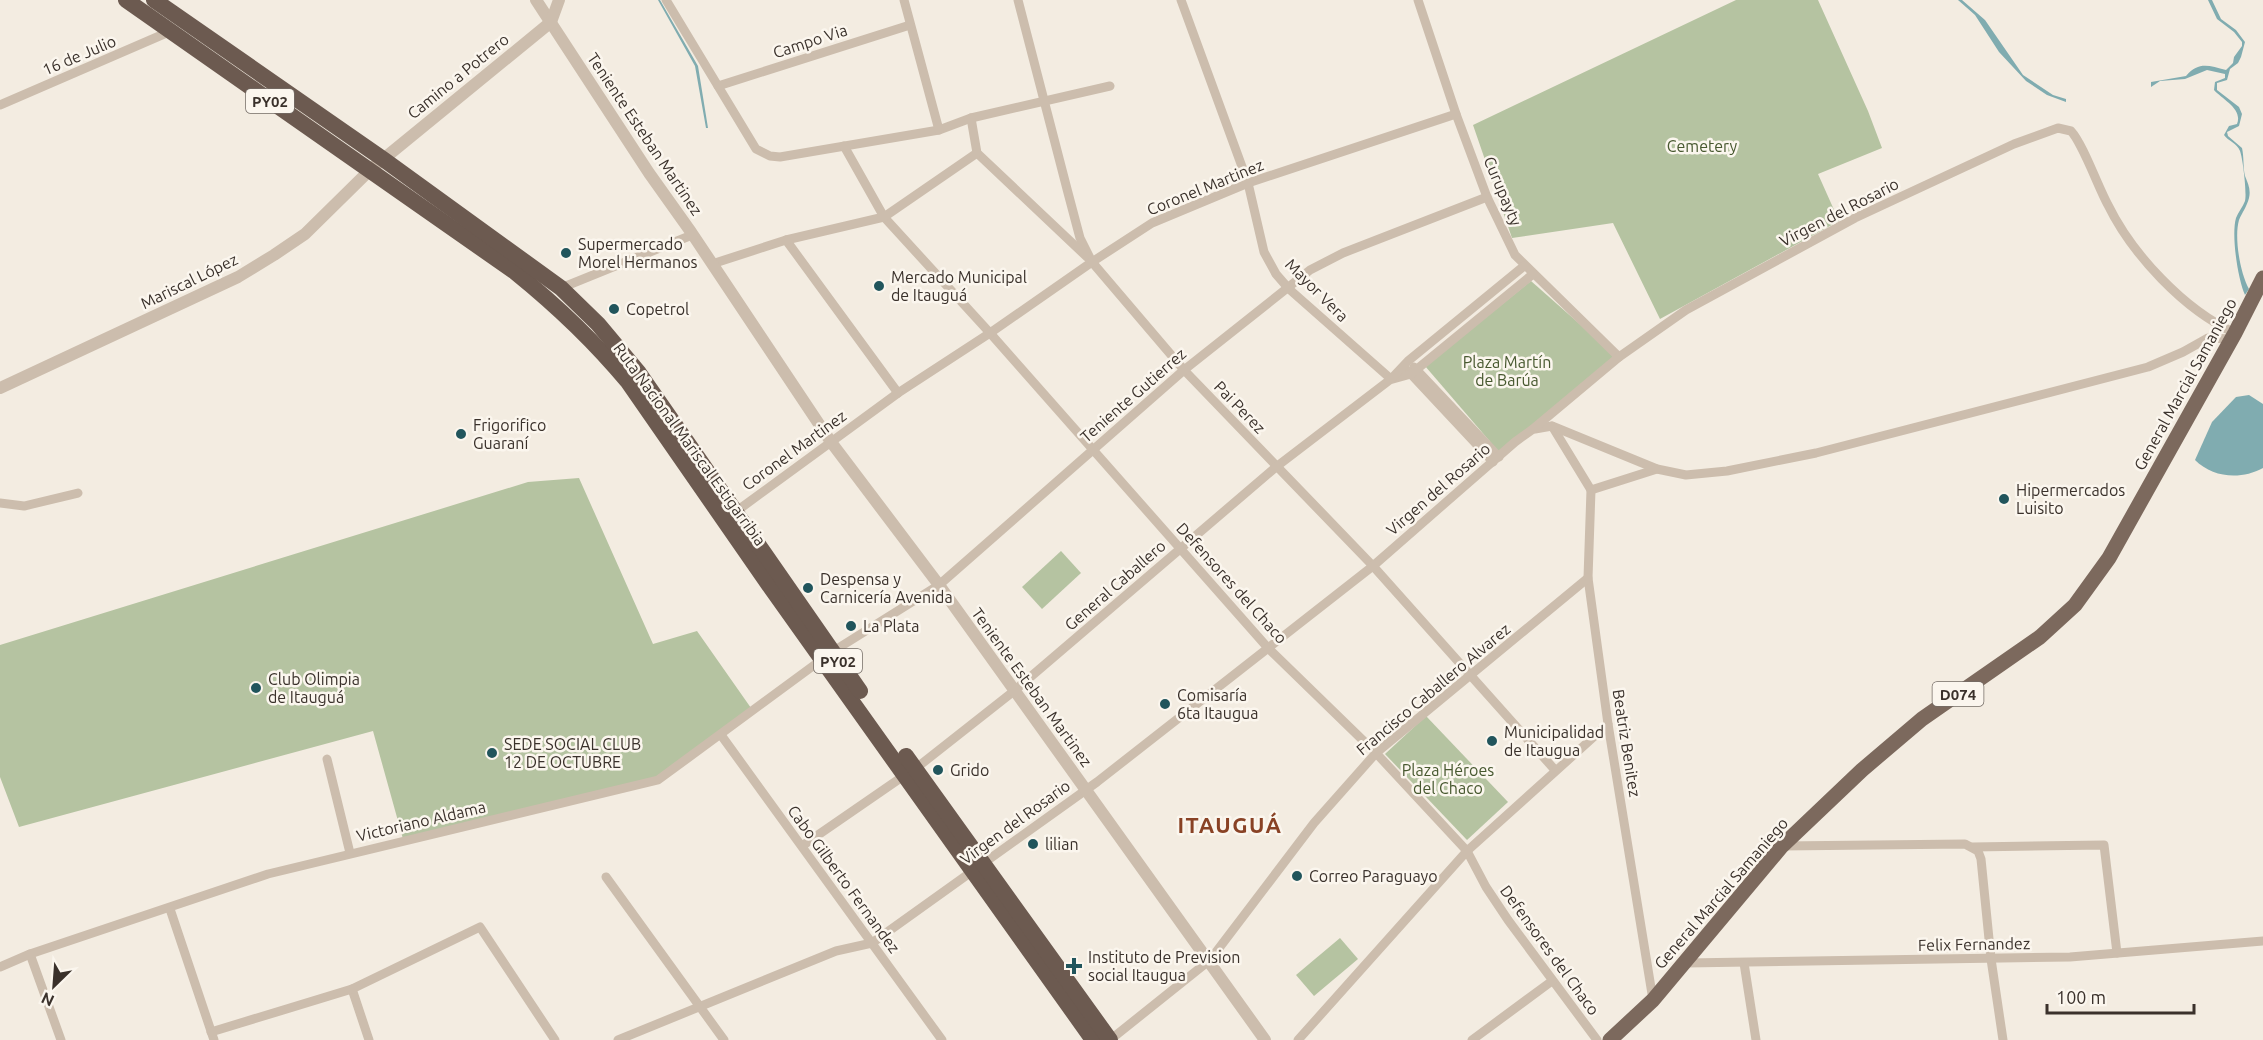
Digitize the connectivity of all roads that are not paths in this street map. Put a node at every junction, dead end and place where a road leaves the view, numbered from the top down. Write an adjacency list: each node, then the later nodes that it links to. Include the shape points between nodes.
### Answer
1 (126, 0): 12 (highway, Ruta Nacional Mariscal Estigarribia / PY02)
2 (154, 0): 22 (highway, Ruta Nacional Mariscal Estigarribia / PY02)
3 (536, 0): 10 (street, Teniente Esteban Martinez)
4 (559, 0): 10 (street)
5 (666, 0): 13 (street)
6 (904, 0): 11 (street)
7 (1018, 0): 15 (street, Pai Perez)
8 (1181, 0): 24 (street, Mayor Vera)
9 (1418, 0): 17 (street, Curupayty)
10 (551, 22): 22 (street, Camino a Potrero); 27 (street, Teniente Esteban Martinez)
11 (910, 25): 13 (street, Campo Via); 19 (street)
12 (171, 31): 16 (street, 16 de Julio); 23 (highway, Ruta Nacional Mariscal Estigarribia / PY02)
13 (718, 87): 20 (street, via 761,152 780,157)
14 (1110, 87): 15 (street)
15 (1044, 100): 18 (street); 29 (street, Pai Perez, via 1080,238)
16 (0, 105)
17 (1456, 114): 24 (street, Coronel Martinez); 25 (street, Curupayty)
18 (971, 118): 19 (street); 21 (street)
19 (939, 130): 20 (street)
20 (844, 146): 26 (street, Defensores del Chaco)
21 (977, 153): 26 (street); 29 (street)
22 (383, 158): 23 (street, Camino a Potrero); 34 (highway, Ruta Nacional Mariscal Estigarribia / PY02)
23 (370, 170): 43 (street, Mariscal López, via 305,234 238,277); 55 (highway, Ruta Nacional Mariscal Estigarribia / PY02, via 515,272 583,331 628,382)
24 (1248, 183): 29 (street, Coronel Martinez, via 1152,223); 35 (street, Mayor Vera, via 1264,252)
25 (1487, 197): 31 (street, Curupayty); 35 (street, Teniente Gutierrez, via 1343,253 1310,270)
26 (884, 217): 28 (street); 36 (street, Defensores del Chaco)
27 (692, 235): 30 (street, Teniente Esteban Martinez); 34 (street)
28 (786, 240): 30 (street); 44 (street)
29 (1092, 262): 36 (street, Coronel Martinez); 40 (street, Pai Perez)
30 (712, 264): 47 (street, Teniente Esteban Martinez)
31 (1524, 266): 32 (street, Curupayty); 39 (street, General Caballero)
32 (1533, 274): 38 (street, Curupayty); 41 (street, General Caballero)
33 (2261, 282): 37 (main road, General Marcial Samaniego / D074)
34 (561, 288): 55 (highway, Ruta Nacional Mariscal Estigarribia / PY02, via 633,365)
35 (1289, 288): 40 (street, Teniente Gutierrez); 42 (street, Mayor Vera)
36 (990, 333): 44 (street, Coronel Martinez); 48 (street, Defensores del Chaco)
37 (2233, 336): 38 (street, Virgen del Rosario, via 2202,314 2142,258 2108,207 2073,134 2058,128 2014,144 1855,218 1686,310); 51 (street, via 2208,338 2148,367 1816,453 1727,471 1686,475); 72 (main road, General Marcial Samaniego / D074, via 2109,558 2074,605 2040,637 1915,726)
38 (1619, 357): 46 (street, Virgen del Rosario)
39 (1406, 363): 41 (street); 42 (street, General Caballero)
40 (1184, 370): 48 (street, Teniente Gutierrez); 50 (street, Pai Perez)
41 (1414, 372): 42 (street, General Caballero); 49 (street)
42 (1390, 379): 50 (street, General Caballero)
43 (0, 388)
44 (898, 393): 47 (street, Coronel Martinez)
45 (1552, 426): 46 (street); 51 (street); 52 (street)
46 (1533, 429): 49 (street, Virgen del Rosario)
47 (831, 442): 55 (street, Coronel Martinez); 59 (street, Teniente Esteban Martinez)
48 (1093, 449): 56 (street, Defensores del Chaco); 59 (street, Teniente Gutierrez)
49 (1496, 459): 57 (street, Virgen del Rosario)
50 (1276, 467): 56 (street, General Caballero); 57 (street, Pai Perez)
51 (1657, 469): 52 (street)
52 (1591, 490): 58 (street, Beatriz Benitez)
53 (78, 493): 54 (street, via 24,506)
54 (0, 503)
55 (731, 516): 61 (highway, Ruta Nacional Mariscal Estigarribia / PY02)
56 (1180, 548): 60 (street, Defensores del Chaco); 63 (street, General Caballero)
57 (1373, 566): 60 (street, Virgen del Rosario); 62 (street, Pai Perez)
58 (1588, 578): 62 (street, Francisco Caballero Alvarez); 64 (street, Beatriz Benitez)
59 (939, 585): 61 (street, Teniente Gutierrez); 63 (street, Teniente Esteban Martinez)
60 (1268, 648): 66 (street, Defensores del Chaco); 70 (street, Virgen del Rosario)
61 (827, 656): 65 (street, Victoriano Aldama); 69 (highway, Ruta Nacional Mariscal Estigarribia / PY02)
62 (1470, 676): 66 (street, Francisco Caballero Alvarez); 68 (street, Pai Perez)
63 (1014, 691): 69 (street, General Caballero); 70 (street, Teniente Esteban Martinez)
64 (1608, 724): 68 (street); 90 (street, Beatriz Benitez)
65 (721, 735): 71 (street, Cabo Gilberto Fernandez); 75 (street, Victoriano Aldama, via 658,780)
66 (1376, 753): 74 (street, Defensores del Chaco); 84 (street, Francisco Caballero Alvarez, via 1314,824)
67 (327, 759): 75 (street)
68 (1555, 770): 74 (street)
69 (910, 772): 71 (street, General Caballero); 76 (highway, Ruta Nacional Mariscal Estigarribia / PY02)
70 (1085, 790): 76 (street, Virgen del Rosario); 84 (street, Teniente Esteban Martinez)
71 (802, 846): 80 (street, Cabo Gilberto Fernandez)
72 (1782, 846): 73 (street, via 1965,844); 85 (main road, General Marcial Samaniego / D074)
73 (1975, 849): 81 (street, via 2104,845); 83 (street, via 1981,859)
74 (1467, 851): 88 (street, Defensores del Chaco, via 1486,887); 102 (street)
75 (350, 854): 78 (street, Victoriano Aldama, via 268,874)
76 (979, 867): 80 (street, Virgen del Rosario); 99 (highway, Ruta Nacional Mariscal Estigarribia / PY02); 100 (highway, Ruta Nacional Mariscal Estigarribia / PY02)
77 (606, 878): 91 (street)
78 (170, 909): 82 (street, Victoriano Aldama); 92 (street)
79 (2263, 941): 81 (street, Felix Fernandez)
80 (872, 943): 91 (street, Virgen del Rosario, via 836,951); 98 (street, Cabo Gilberto Fernandez)
81 (2117, 953): 83 (street, Felix Fernandez)
82 (30, 954): 87 (street, Victoriano Aldama); 93 (street)
83 (1991, 959): 86 (street, Felix Fernandez); 107 (street)
84 (1210, 960): 100 (street, Francisco Caballero Alvarez); 101 (street, Teniente Esteban Martinez)
85 (1686, 963): 86 (street, Felix Fernandez); 90 (main road, General Marcial Samaniego / D074)
86 (1744, 963): 106 (street)
87 (0, 967)
88 (1552, 981): 103 (street); 104 (street, Defensores del Chaco)
89 (352, 989): 92 (street); 94 (street); 95 (street, via 480,927)
90 (1653, 1000): 105 (main road, General Marcial Samaniego / D074)
91 (700, 1007): 96 (street, Virgen del Rosario); 97 (street)
92 (212, 1036)
93 (61, 1040)
94 (369, 1040)
95 (555, 1040)
96 (618, 1040)
97 (724, 1040)
98 (942, 1040)
99 (1093, 1040)
100 (1110, 1040)
101 (1265, 1040)
102 (1298, 1040)
103 (1472, 1040)
104 (1597, 1040)
105 (1610, 1040)
106 (1756, 1040)
107 (2003, 1040)

